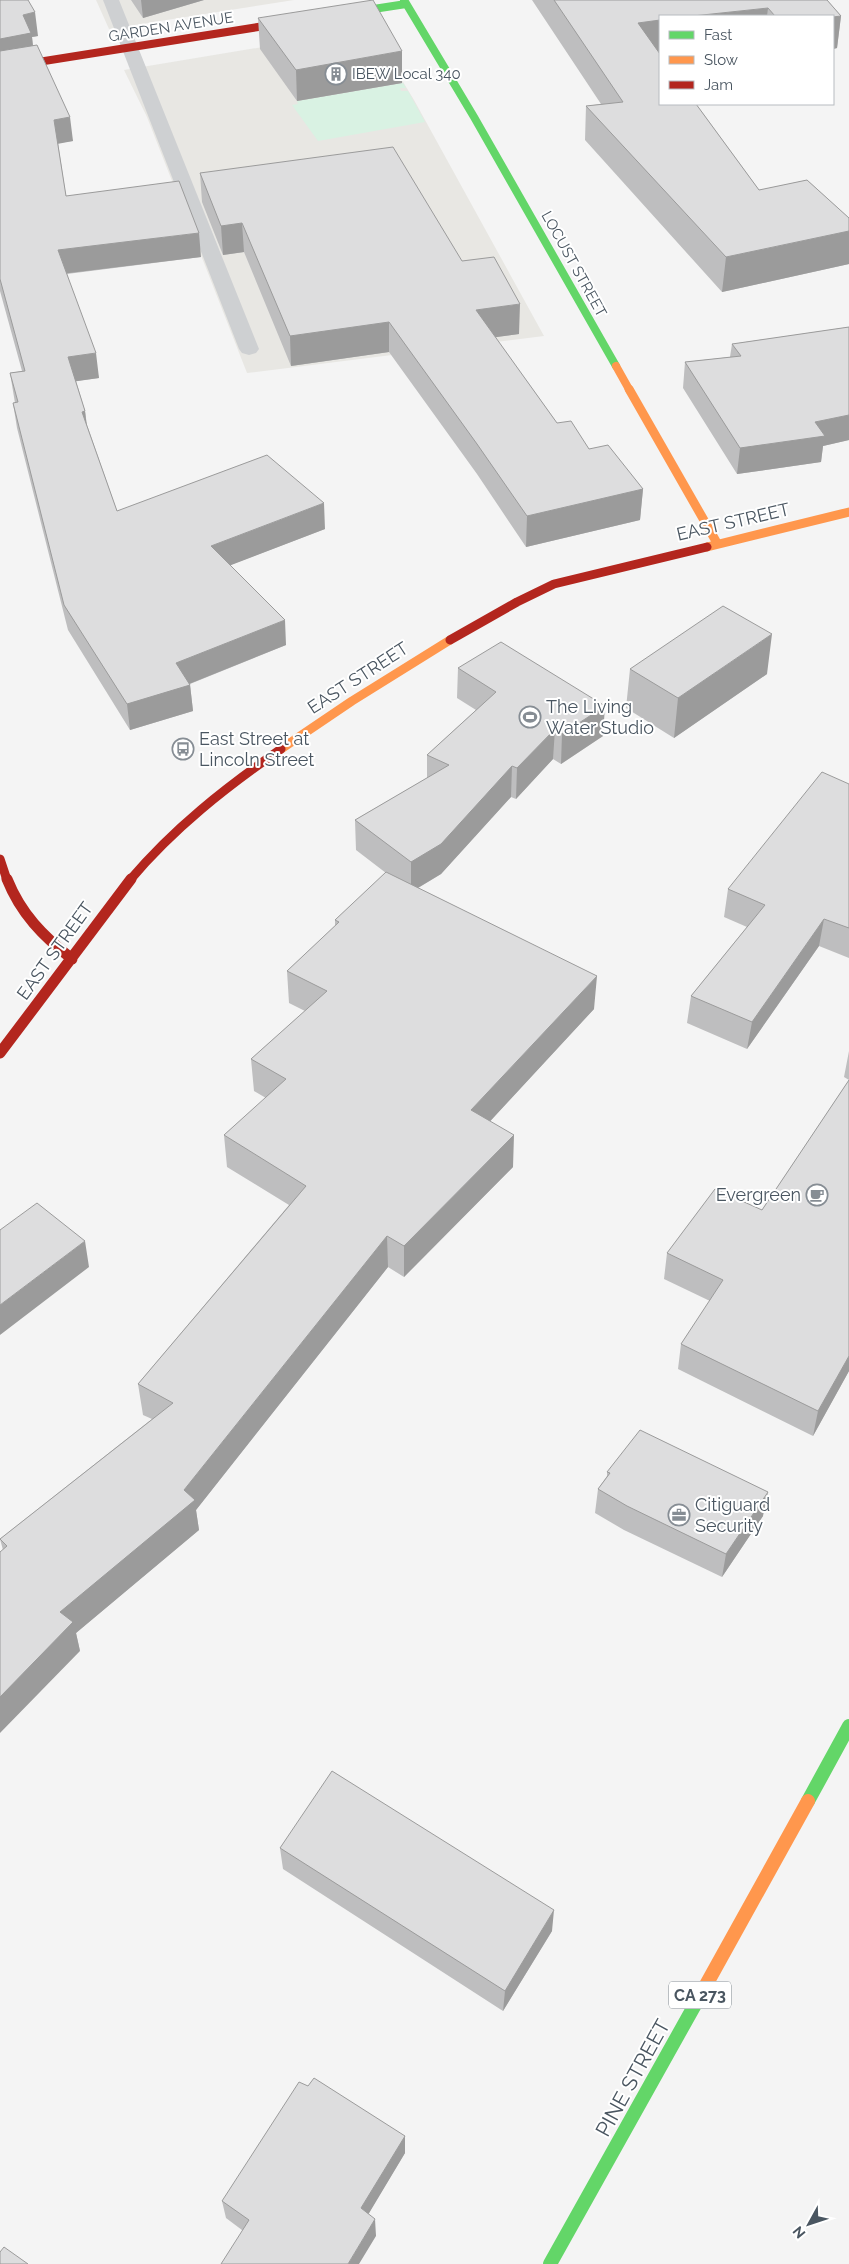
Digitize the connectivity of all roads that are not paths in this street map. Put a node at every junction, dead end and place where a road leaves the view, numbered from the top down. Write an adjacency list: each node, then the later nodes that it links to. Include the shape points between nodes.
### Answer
1 (111, 0): 5 (lane)
2 (405, 2): 3 (street); 9 (street, LOCUST STREET)
3 (327, 16)
4 (307, 20): 5 (street, GARDEN AVENUE)
5 (130, 48): 6 (street, GARDEN AVENUE); 7 (lane)
6 (0, 68)
7 (249, 349)
8 (849, 512): 9 (street, EAST STREET)
9 (718, 543): 11 (street, EAST STREET, via 548,587 509,605 389,676 271,756 182,826 155,851 110,905)
10 (0, 859): 11 (street, via 7,888 22,915)
11 (72, 959): 12 (street, EAST STREET)
12 (0, 1053)
13 (849, 1726): 14 (street, PINE STREET / CA 273)
14 (550, 2264)

